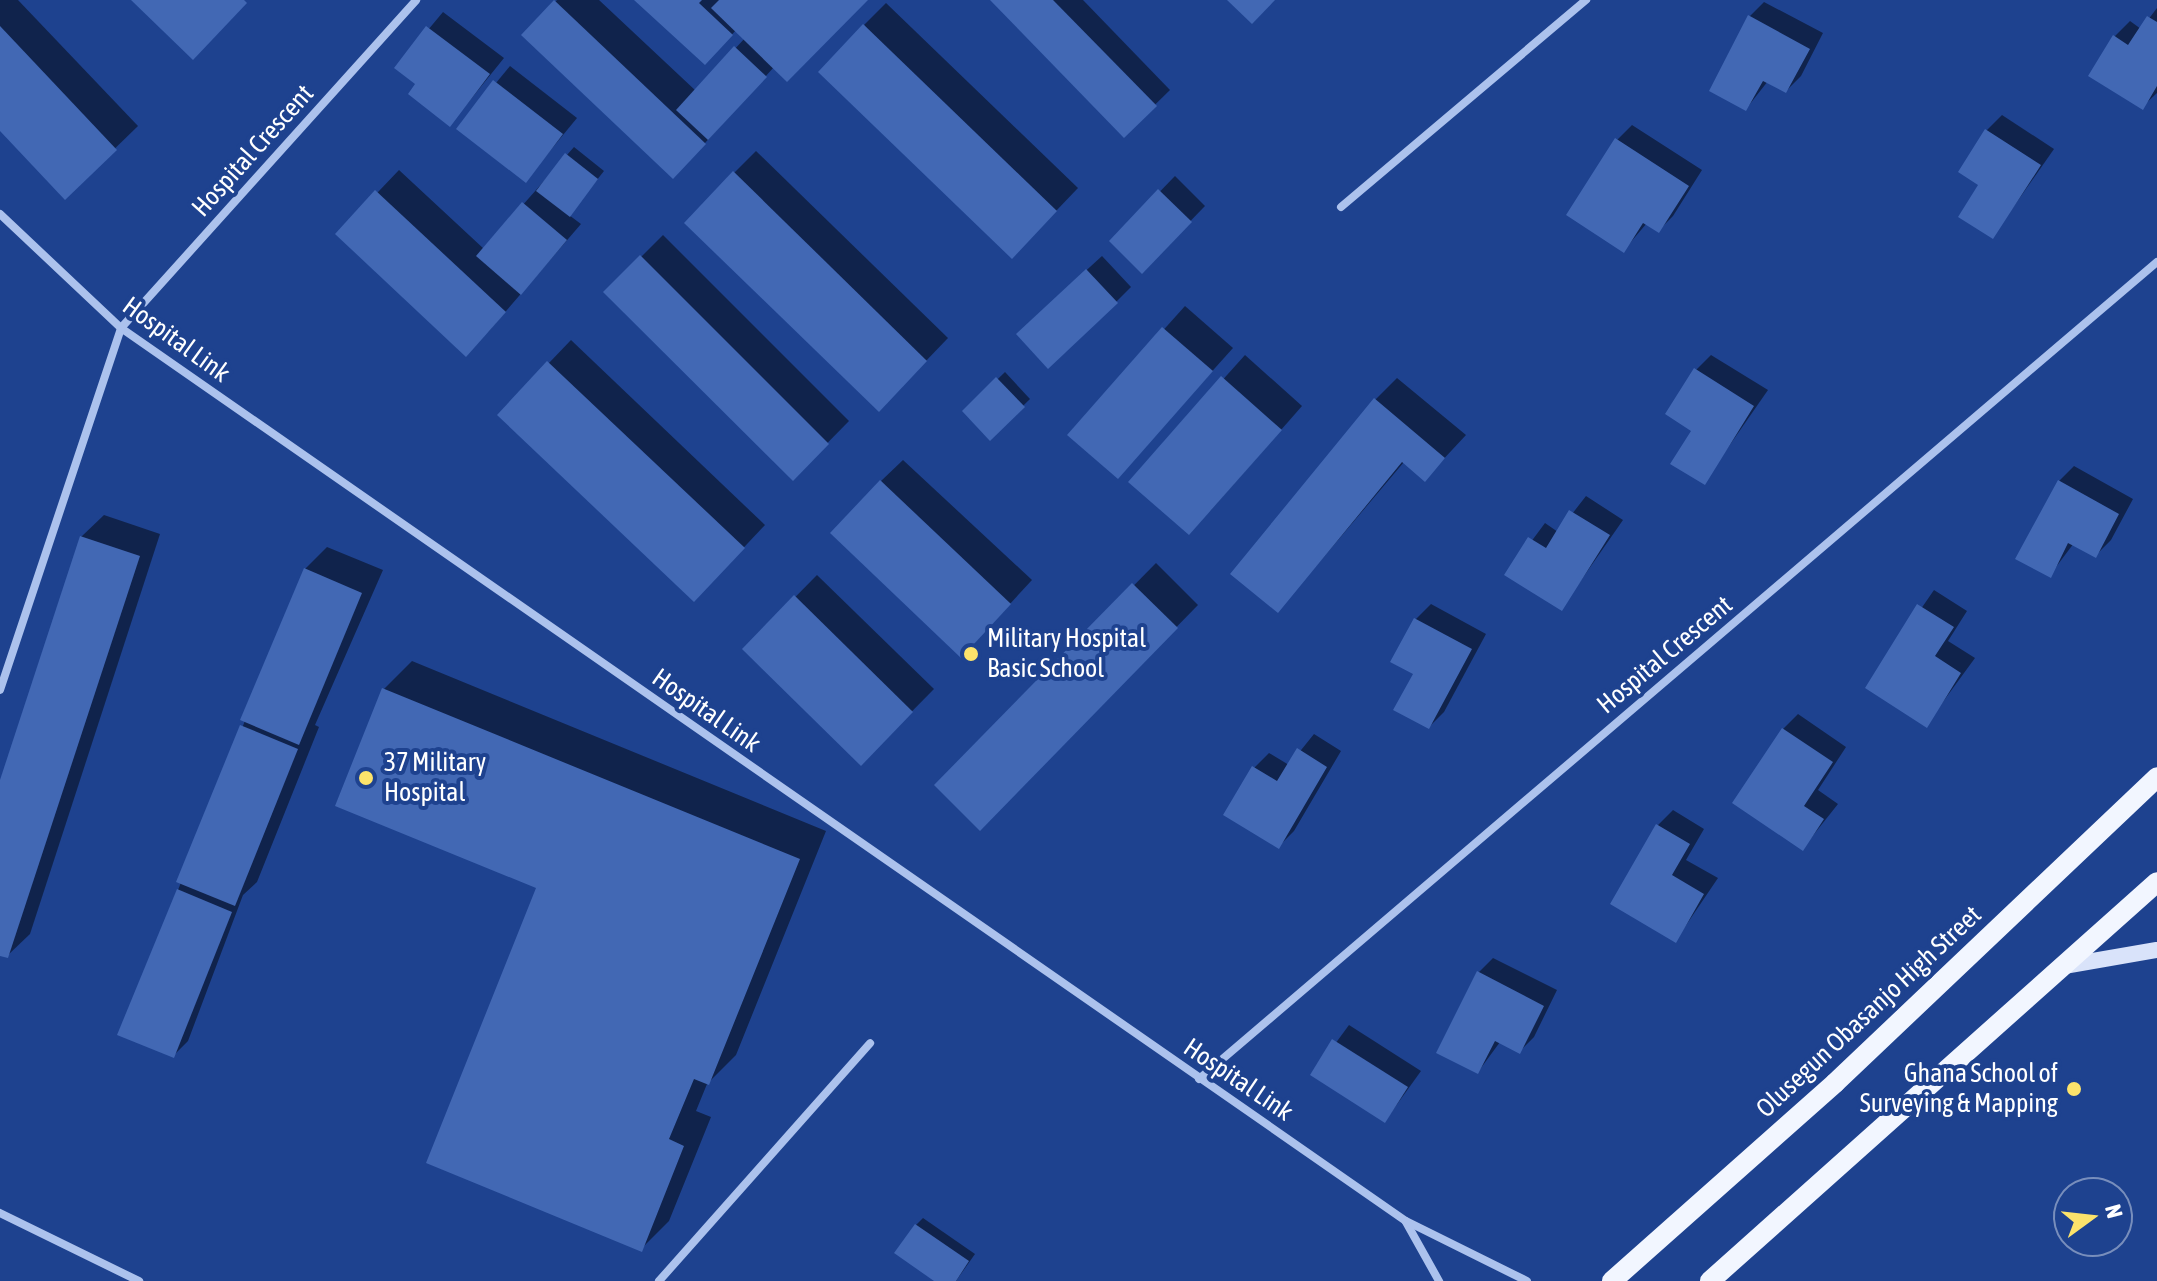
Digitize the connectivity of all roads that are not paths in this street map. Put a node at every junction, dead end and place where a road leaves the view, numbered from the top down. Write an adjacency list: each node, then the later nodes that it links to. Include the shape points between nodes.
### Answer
1 (416, 0): 6 (street, Hospital Crescent)
2 (1586, 0): 3 (street)
3 (1341, 207)
4 (0, 214): 6 (street, Hospital Link)
5 (2157, 262): 13 (street, Hospital Crescent)
6 (121, 328): 7 (street); 13 (street, Hospital Link)
7 (0, 690)
8 (2157, 777): 20 (main road, Olusegun Obasanjo High Street, via 1835,1083)
9 (2157, 882): 11 (main road)
10 (2157, 950): 11 (street)
11 (2062, 966): 21 (main road)
12 (870, 1043): 17 (street)
13 (1199, 1079): 15 (street, Hospital Link)
14 (0, 1213): 16 (street)
15 (1406, 1221): 18 (street, Hospital Link); 19 (street, Hospital Link)
16 (139, 1281)
17 (659, 1281)
18 (1439, 1281)
19 (1527, 1281)
20 (1612, 1281)
21 (1710, 1281)

